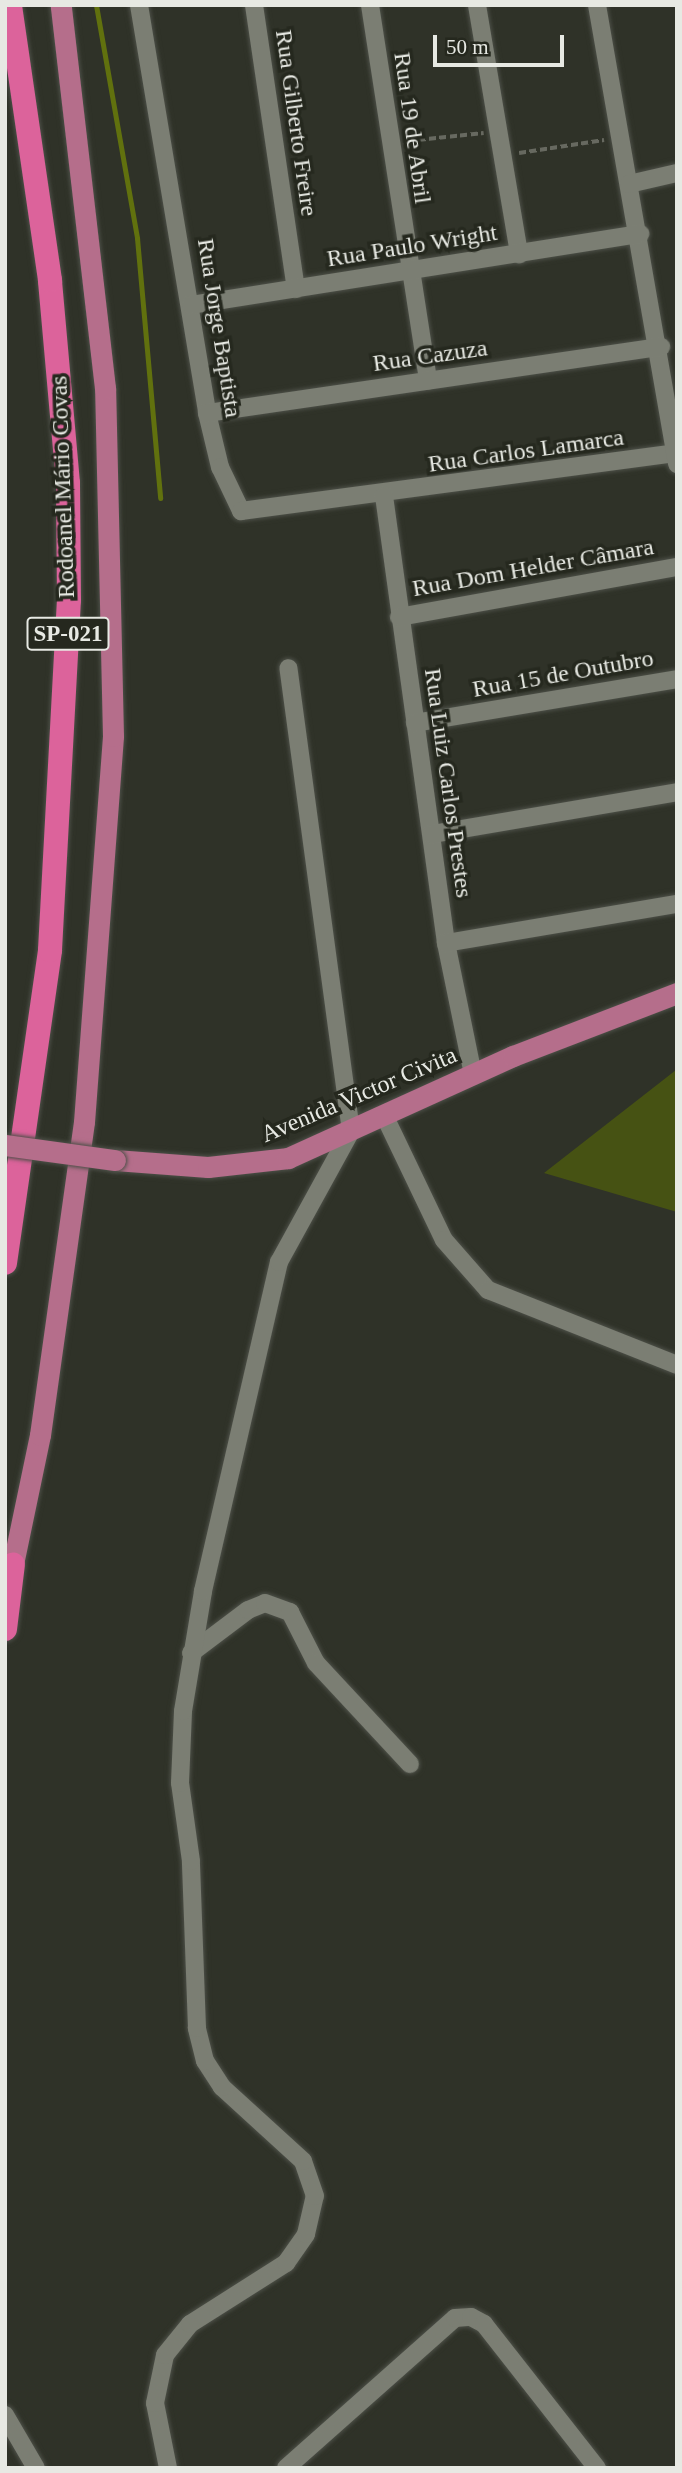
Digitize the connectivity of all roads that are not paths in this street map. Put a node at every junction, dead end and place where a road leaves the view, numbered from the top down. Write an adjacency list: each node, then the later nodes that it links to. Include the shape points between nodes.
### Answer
1 (10, 5): 34 (highway, Rodoanel Mário Covas / SP-021, via 50,280 68,483 69,600 50,950)
2 (61, 5): 36 (main road, via 105,388 112,748 84,1122 40,1434)
3 (139, 5): 14 (street, Rua Jorge Baptista)
4 (254, 5): 13 (street, Rua Gilberto Freire)
5 (369, 5): 12 (street, Rua 19 de Abril)
6 (477, 5): 11 (street)
7 (597, 5): 9 (street)
8 (677, 173): 9 (street)
9 (629, 184): 10 (street)
10 (640, 234): 11 (street, Rua Paulo Wright); 15 (street)
11 (519, 254): 12 (street, Rua Paulo Wright)
12 (409, 273): 13 (street, Rua Paulo Wright); 16 (street, Rua 19 de Abril)
13 (296, 289): 14 (street, Rua Paulo Wright)
14 (191, 305): 17 (street, Rua Jorge Baptista)
15 (661, 347): 16 (street, Rua Cazuza); 18 (street)
16 (428, 381): 17 (street, Rua Cazuza)
17 (207, 413): 19 (street, Rua Jorge Baptista, via 220,467 240,511)
18 (676, 459): 19 (street, Rua Carlos Lamarca)
19 (384, 496): 21 (street, Rua Luiz Carlos Prestes)
20 (677, 567): 21 (street, Rua Dom Helder Câmara)
21 (399, 617): 24 (street, Rua Luiz Carlos Prestes)
22 (288, 668): 32 (street)
23 (677, 679): 24 (street, Rua 15 de Outubro)
24 (415, 723): 26 (street, Rua Luiz Carlos Prestes)
25 (677, 792): 26 (street)
26 (432, 834): 28 (street, Rua Luiz Carlos Prestes)
27 (677, 904): 28 (street)
28 (446, 943): 30 (street, Rua Luiz Carlos Prestes)
29 (677, 993): 30 (main road, Avenida Victor Civita)
30 (473, 1075): 31 (main road, Avenida Victor Civita)
31 (385, 1117): 32 (main road, Avenida Victor Civita); 35 (street, via 444,1240 488,1290)
32 (351, 1131): 33 (main road, Avenida Victor Civita, bridge, via 253,1166 115,1160); 39 (street, via 279,1262)
33 (5, 1145)
34 (5, 1263)
35 (677, 1365)
36 (13, 1564): 37 (highway); 38 (highway)
37 (5, 1589)
38 (5, 1629)
39 (191, 1653): 40 (street, via 248,1610 265,1603 290,1612 316,1663); 44 (street, via 180,1783 191,1861 197,2028 205,2061 222,2087 303,2161 315,2196 306,2234 286,2263 190,2324 165,2355 155,2403)
40 (410, 1765)
41 (5, 2415): 43 (street)
42 (296, 2465): 45 (street, via 455,2318 484,2324)
43 (36, 2468)
44 (168, 2468)
45 (597, 2468)

